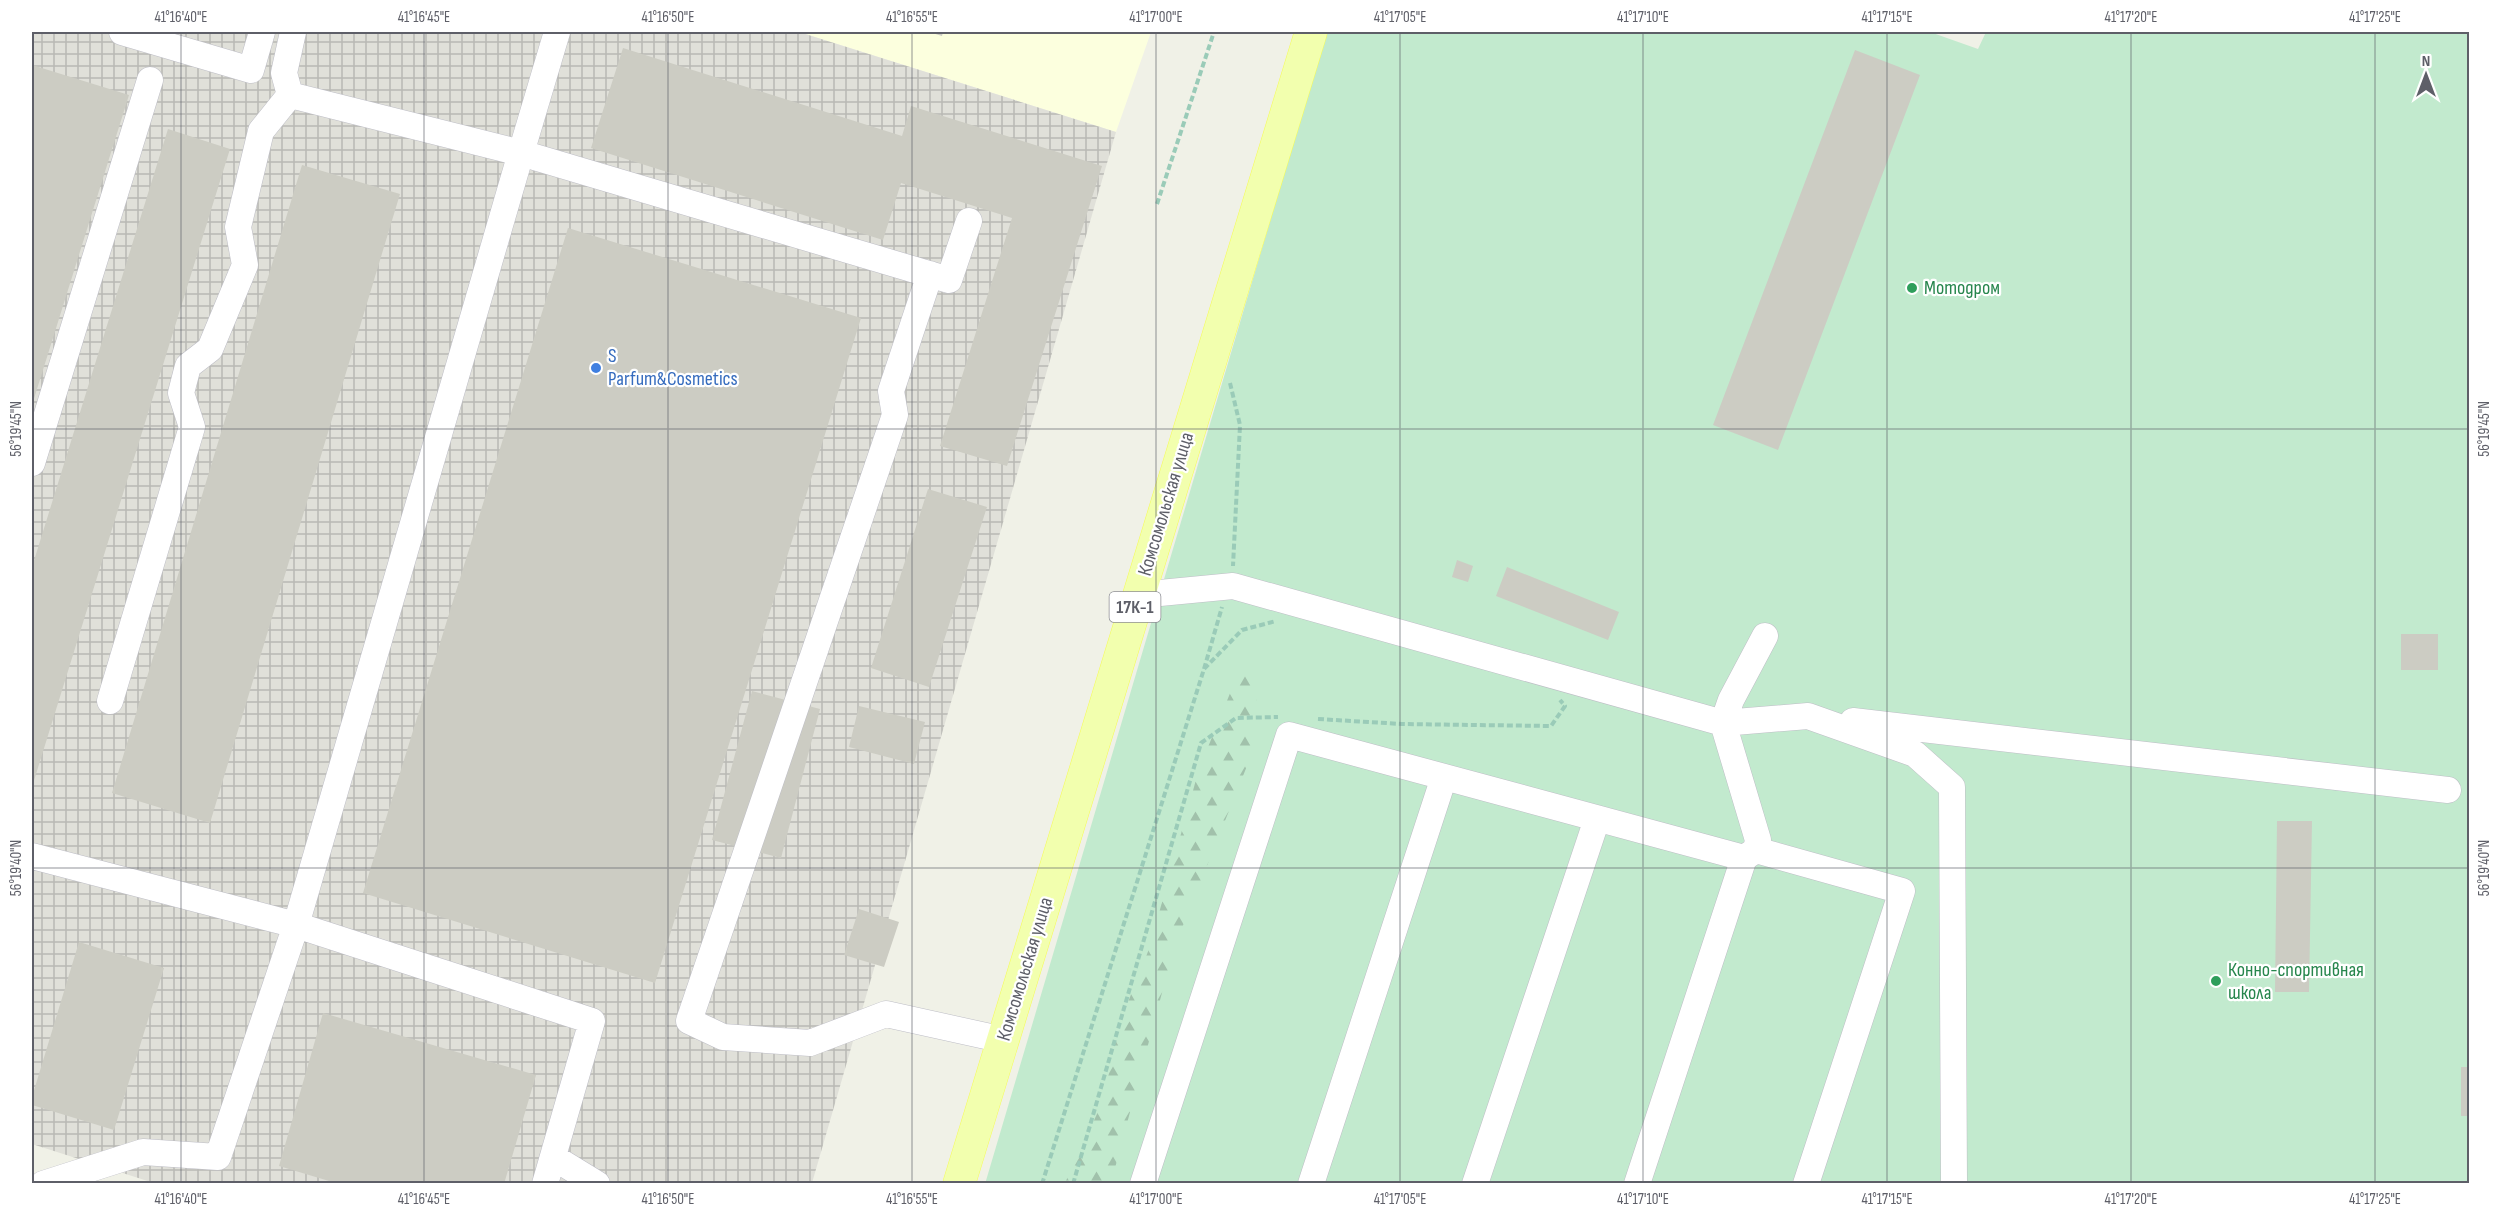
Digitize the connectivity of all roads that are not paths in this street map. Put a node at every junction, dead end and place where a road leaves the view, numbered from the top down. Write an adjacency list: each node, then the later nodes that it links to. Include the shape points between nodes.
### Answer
1 (122, 32): 2 (lane, via 251,70)
2 (262, 32)
3 (293, 32): 7 (lane, via 284,73)
4 (556, 32): 8 (lane)
5 (1311, 32): 12 (main road, Комсомольская улица / 17К-1)
6 (150, 80): 11 (lane)
7 (290, 95): 8 (lane); 14 (lane, via 261,131 238,226 246,265 210,349 188,366 181,393 192,428)
8 (521, 153): 10 (lane); 22 (lane)
9 (969, 221): 10 (lane, via 949,280)
10 (930, 274): 23 (lane, via 891,391 895,415 689,1021 723,1037 810,1043 886,1014)
11 (32, 463)
12 (1139, 595): 16 (lane, via 1233,586); 23 (main road, Комсомольская улица / 17К-1)
13 (1765, 636): 16 (lane)
14 (110, 701)
15 (1808, 716): 16 (lane); 18 (lane); 34 (lane, via 1915,754 1952,787)
16 (1723, 723): 20 (lane, via 1758,840)
17 (1444, 777): 19 (lane); 29 (lane, via 1289,735); 30 (lane)
18 (2448, 790)
19 (1597, 819): 20 (lane); 31 (lane)
20 (1750, 854): 32 (lane); 33 (lane, via 1902,891)
21 (32, 856): 22 (lane)
22 (296, 925): 24 (lane, via 592,1021); 25 (lane, via 218,1157 143,1152)
23 (1004, 1040): 28 (main road, Комсомольская улица / 17К-1)
24 (553, 1157): 26 (lane); 27 (lane)
25 (43, 1184)
26 (545, 1184)
27 (597, 1184)
28 (959, 1184)
29 (1143, 1184)
30 (1311, 1184)
31 (1475, 1184)
32 (1637, 1184)
33 (1806, 1184)
34 (1954, 1184)

